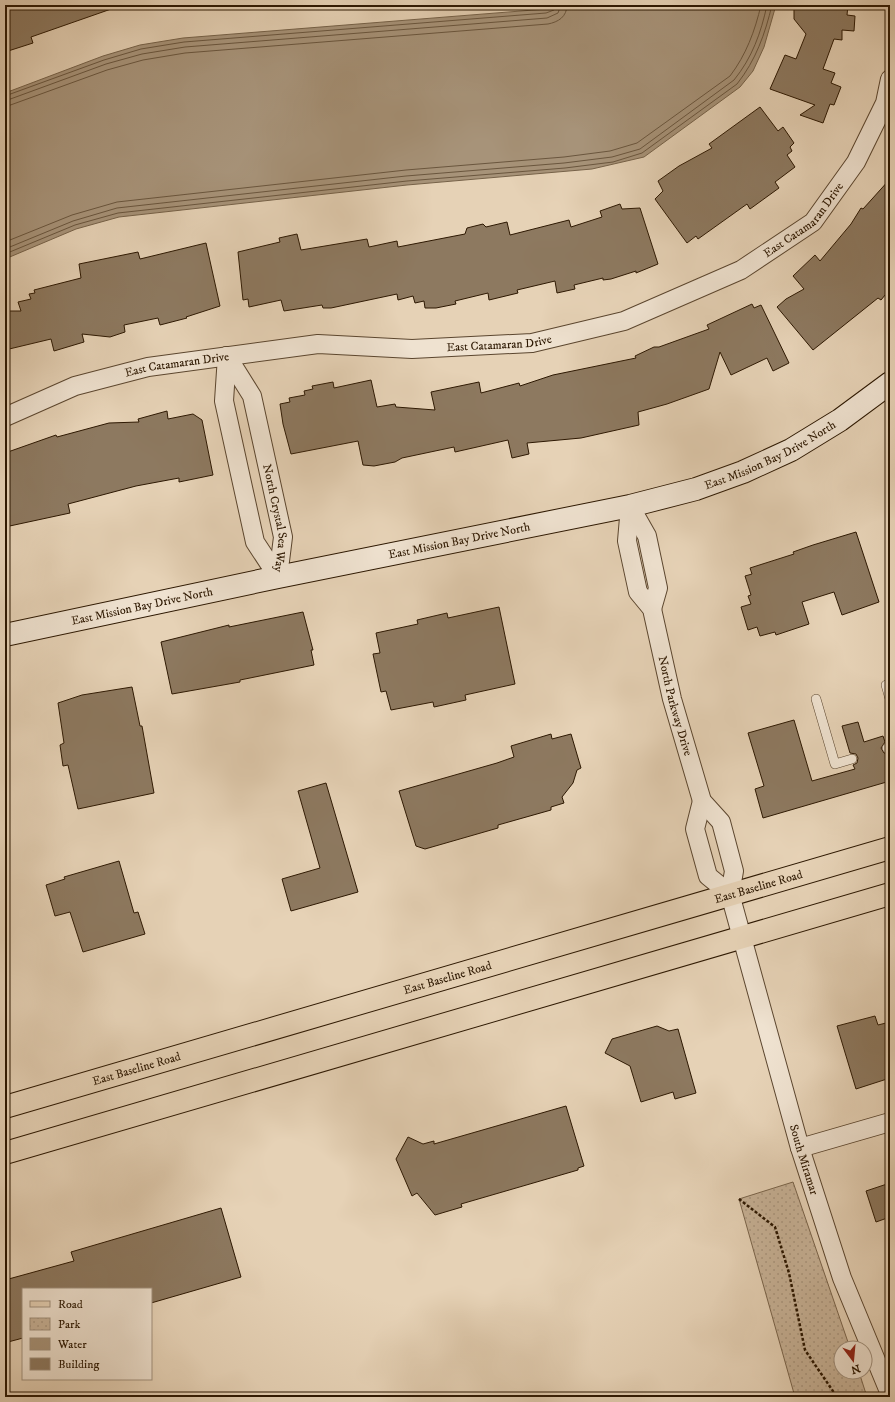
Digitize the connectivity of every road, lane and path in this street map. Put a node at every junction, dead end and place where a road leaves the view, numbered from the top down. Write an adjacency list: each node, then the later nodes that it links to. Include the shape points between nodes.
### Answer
1 (890, 79): 2 (street, East Catamaran Drive, via 885,103 856,162 812,222 741,270 624,321 532,343 412,349 318,344)
2 (227, 356): 4 (street, East Catamaran Drive, via 148,367 75,386); 6 (street, North Crystal Sea Way, via 224,401 255,542); 6 (street, North Crystal Sea Way, via 252,396 283,537)
3 (890, 383): 5 (street, East Mission Bay Drive North, via 840,420 791,450 743,472 696,489)
4 (5, 417)
5 (630, 506): 6 (street, East Mission Bay Drive North); 12 (street, North Parkway Drive, via 647,536 658,588 652,609 672,699)
6 (278, 577): 7 (street, East Mission Bay Drive North)
7 (5, 635)
8 (886, 685): 10 (lane)
9 (816, 699): 11 (lane, via 835,764)
10 (890, 699)
11 (852, 759)
12 (702, 801): 14 (street, North Parkway Drive, via 720,822 734,871); 14 (street, via 695,829 708,876)
13 (890, 848): 14 (main road, East Baseline Road)
14 (730, 894): 16 (street, North Parkway Drive); 17 (main road, East Baseline Road)
15 (890, 894): 16 (main road)
16 (740, 928): 19 (street, South Miramar); 20 (main road)
17 (5, 1106)
18 (890, 1122): 19 (street)
19 (800, 1148): 22 (street, South Miramar, via 842,1278)
20 (5, 1153)
21 (739, 1200): 23 (path, via 776,1227 789,1273 805,1350)
22 (890, 1394)
23 (837, 1397)

